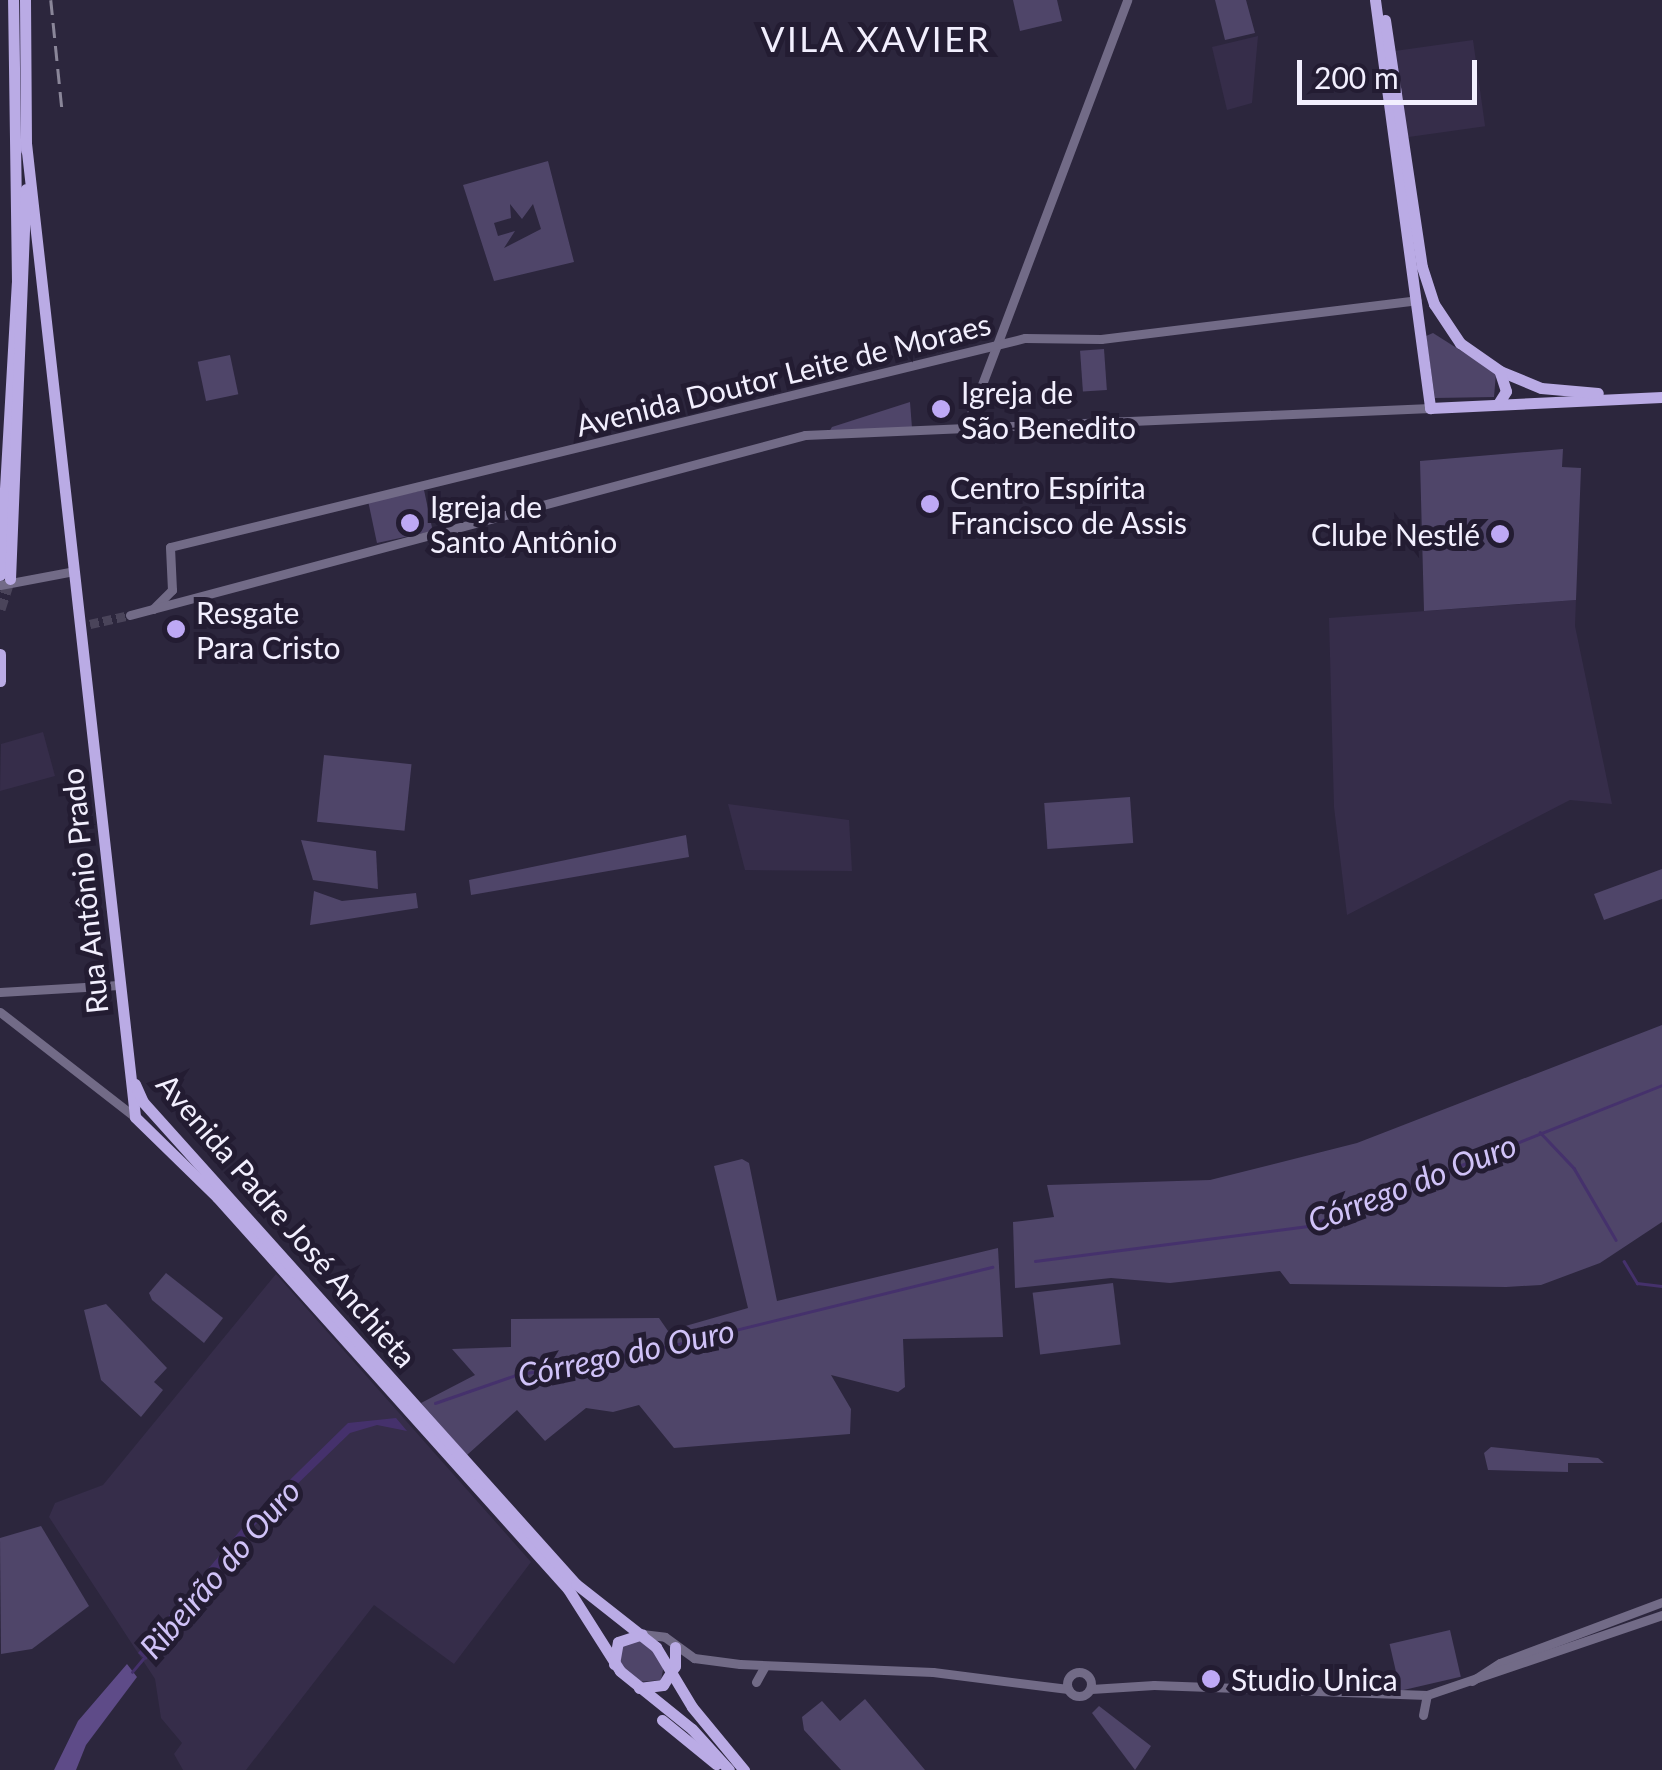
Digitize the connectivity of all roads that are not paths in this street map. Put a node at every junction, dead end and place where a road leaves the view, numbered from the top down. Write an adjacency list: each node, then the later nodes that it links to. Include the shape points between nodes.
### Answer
1 (13, 0): 5 (main road)
2 (24, 0): 7 (main road)
3 (1127, 0): 12 (street)
4 (1379, 0): 8 (main road); 11 (main road, via 1422,268 1434,304)
5 (16, 131): 6 (street); 22 (main road, via 17,282)
6 (0, 135)
7 (26, 143): 21 (main road, Rua Antônio Prado); 22 (main road, via 27,266)
8 (1417, 300): 9 (main road); 10 (main road); 12 (street, Avenida Doutor Leite de Moraes)
9 (1442, 330): 10 (main road); 11 (main road)
10 (1422, 331): 19 (main road)
11 (1460, 342): 13 (main road)
12 (997, 346): 20 (street); 23 (street, Avenida Doutor Leite de Moraes, via 170,547)
13 (1500, 371): 14 (main road); 18 (main road, via 1506,385)
14 (1535, 386): 15 (main road, via 1590,394); 17 (main road)
15 (1662, 390)
16 (1662, 397): 17 (main road)
17 (1534, 402): 18 (main road)
18 (1498, 404): 19 (main road)
19 (1430, 408): 20 (street)
20 (964, 432): 24 (street, via 805,435)
21 (71, 569): 22 (street); 29 (main road, Rua Antônio Prado)
22 (3, 579)
23 (172, 590): 24 (street); 25 (street)
24 (180, 602): 25 (street)
25 (154, 609): 26 (street)
26 (130, 615)
27 (0, 654): 28 (main road)
28 (0, 681)
29 (119, 985): 30 (street); 32 (main road, Rua Antônio Prado)
30 (0, 992)
31 (0, 1012): 33 (street)
32 (130, 1076): 33 (main road, Avenida Padre José Anchieta); 39 (main road, Avenida Padre José Anchieta, via 143,1102 576,1584)
33 (134, 1117): 42 (main road, Avenida Padre José Anchieta, via 229,1211 529,1545 568,1590)
34 (1662, 1602): 35 (street)
35 (1630, 1614): 37 (street); 38 (street)
36 (1662, 1615): 37 (street)
37 (1635, 1625): 41 (street)
38 (1594, 1628): 41 (street); 52 (street, via 1500,1663)
39 (642, 1634): 40 (main road); 43 (street, via 659,1635); 47 (main road, Avenida Padre José Anchieta)
40 (623, 1638): 42 (main road); 45 (main road)
41 (1600, 1638): 52 (street)
42 (599, 1642): 45 (main road, Avenida Padre José Anchieta)
43 (675, 1648): 44 (street); 47 (main road)
44 (711, 1660): 46 (street); 47 (street)
45 (614, 1664): 54 (main road, Avenida Padre José Anchieta)
46 (766, 1666): 50 (street); 51 (street)
47 (673, 1672): 54 (main road, via 659,1688); 58 (main road, Avenida Padre José Anchieta)
48 (1070, 1676): 49 (street); 50 (street); 56 (street)
49 (1090, 1677): 53 (street); 55 (street)
50 (1036, 1680): 56 (street)
51 (756, 1682)
52 (1469, 1684): 57 (street)
53 (1118, 1686): 55 (street); 57 (street)
54 (639, 1688): 60 (main road, Avenida Padre José Anchieta)
55 (1090, 1689): 56 (street, via 1079,1696)
56 (1068, 1690)
57 (1427, 1695): 59 (street)
58 (692, 1707): 60 (main road); 62 (main road, Avenida Padre José Anchieta)
59 (1423, 1715)
60 (671, 1722): 61 (main road, Avenida Padre José Anchieta)
61 (728, 1770)
62 (744, 1770)

